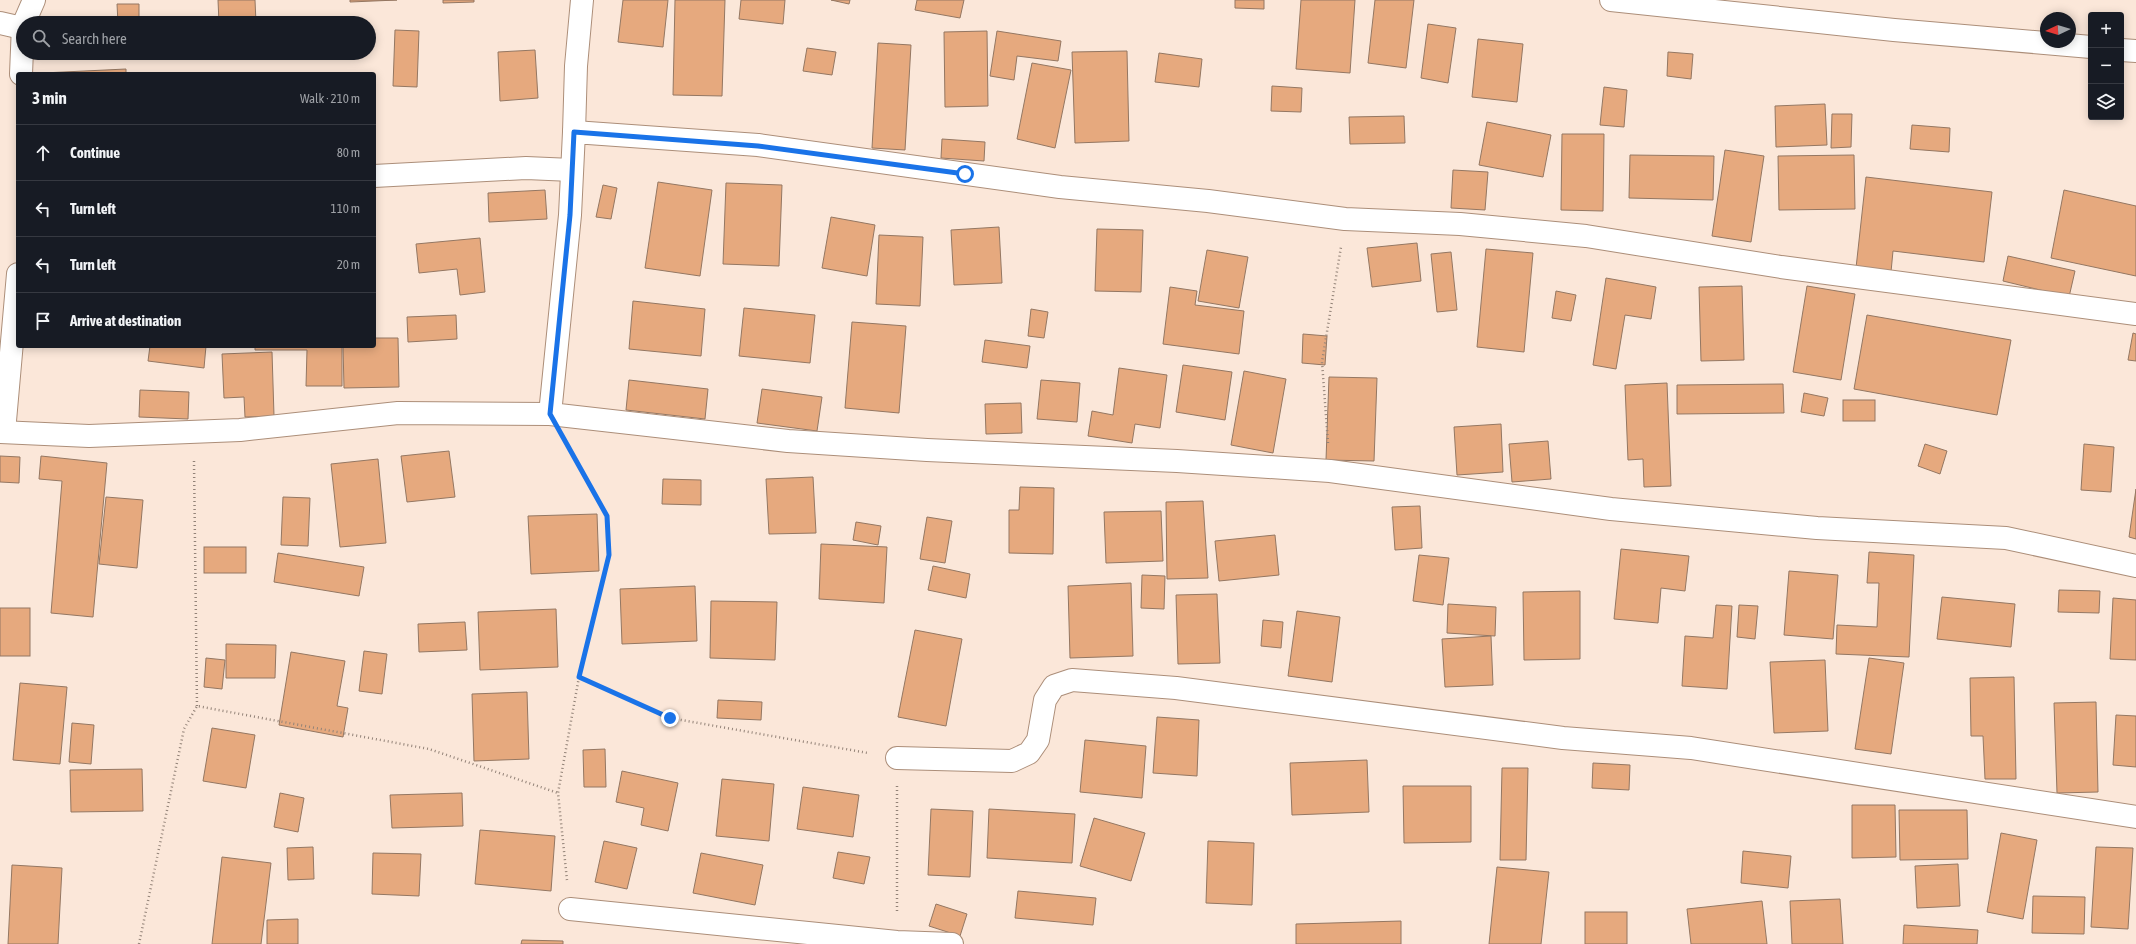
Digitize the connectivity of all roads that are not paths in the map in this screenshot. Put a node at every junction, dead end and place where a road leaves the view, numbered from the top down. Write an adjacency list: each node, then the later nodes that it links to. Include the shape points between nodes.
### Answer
1 (34, 0): 4 (street)
2 (582, 0): 12 (street)
3 (1610, 0): 7 (street, via 1894,30)
4 (27, 16)
5 (0, 23): 6 (street)
6 (16, 24)
7 (2088, 47)
8 (2124, 50): 9 (street)
9 (2136, 51)
10 (22, 60): 11 (street)
11 (21, 72)
12 (574, 132): 13 (street); 16 (street, via 758,146 1060,187 1208,201 1345,219 1460,224 1586,236 1781,267)
13 (572, 170): 14 (street, via 526,168); 17 (street)
14 (376, 176)
15 (16, 294): 18 (street)
16 (2136, 314)
17 (550, 414): 18 (street, via 398,413 240,430 89,436); 19 (street, via 788,441 1330,471 1611,509 1817,528 2006,538)
18 (2, 432)
19 (2136, 566)
20 (897, 758): 21 (street, via 1012,761 1029,753 1038,740 1045,700 1054,686 1072,680 1176,688 1563,738 1691,748)
21 (2136, 817)
22 (570, 909): 23 (street, via 897,942)
23 (952, 944)

